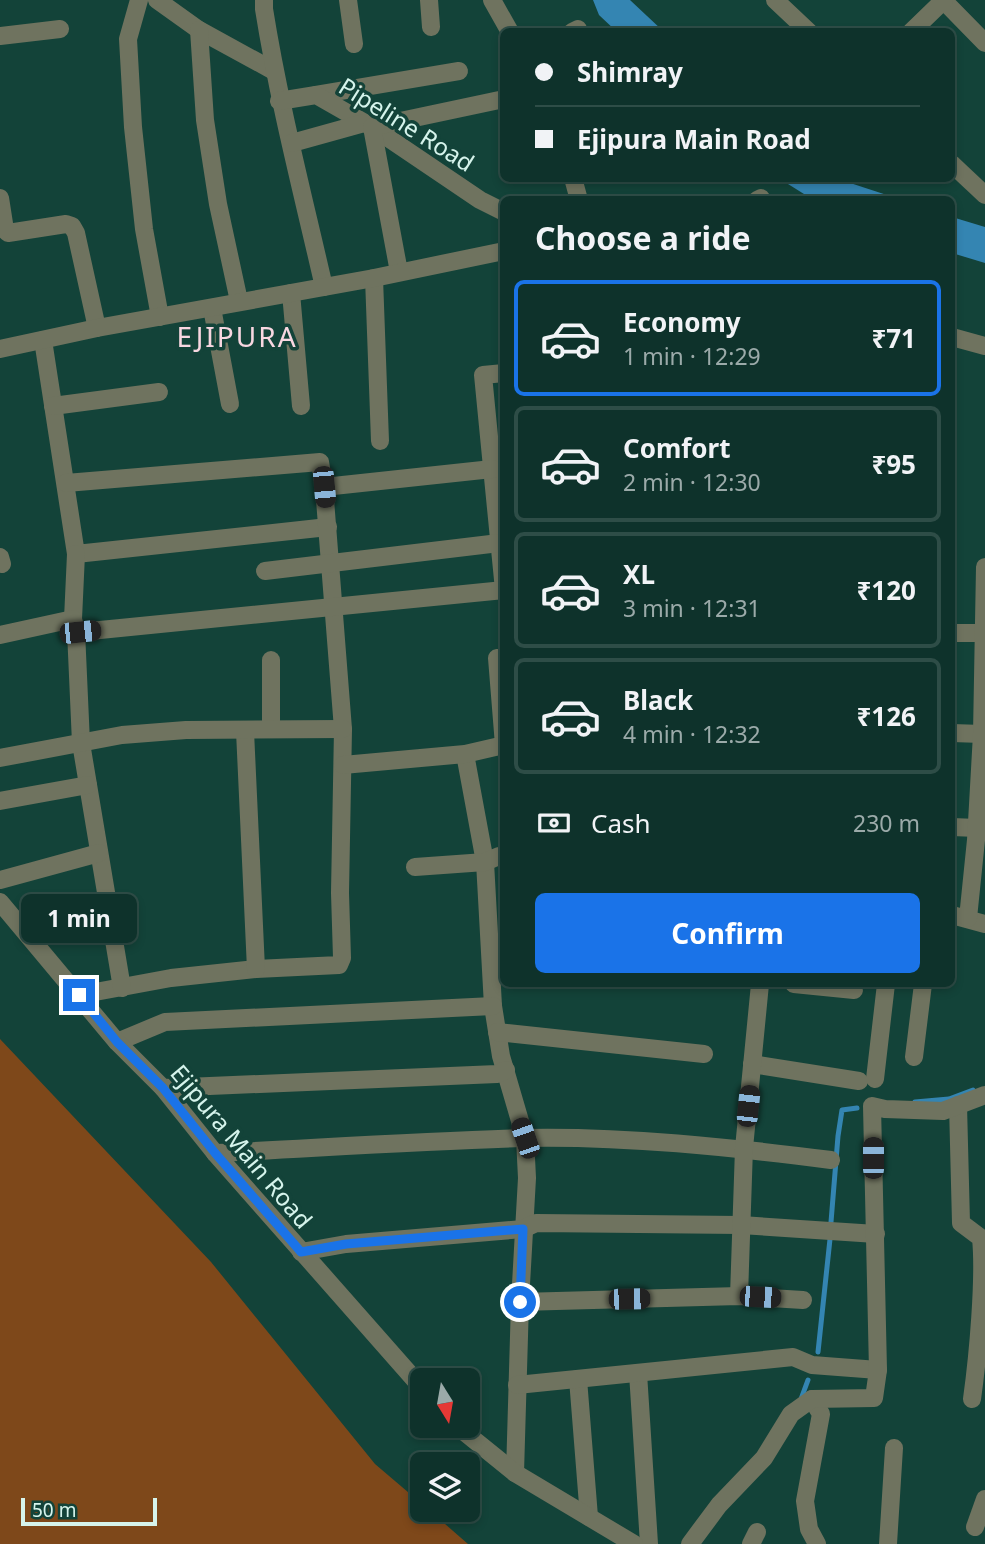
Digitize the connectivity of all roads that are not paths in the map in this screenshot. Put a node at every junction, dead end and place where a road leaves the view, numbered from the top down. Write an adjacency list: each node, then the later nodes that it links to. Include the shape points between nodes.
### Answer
1 (139, 0): 36 (street, via 128,39 144,229)
2 (157, 0): 14 (street)
3 (264, 0): 18 (street)
4 (348, 0): 17 (street)
5 (429, 0): 9 (street)
6 (492, 0): 10 (street)
7 (775, 0): 11 (street)
8 (944, 0): 12 (street); 16 (street)
9 (432, 27)
10 (508, 28)
11 (804, 28)
12 (915, 28)
13 (60, 29): 15 (street)
14 (199, 30): 18 (street); 34 (street, via 205,120)
15 (0, 36)
16 (985, 43)
17 (354, 44)
18 (274, 71): 22 (street)
19 (459, 71): 20 (street)
20 (316, 95): 22 (street, Pipeline Road); 23 (street, Pipeline Road)
21 (500, 100): 23 (street)
22 (279, 102): 24 (street)
23 (368, 125): 24 (street); 28 (street, Pipeline Road); 30 (street)
24 (292, 144): 32 (street)
25 (955, 167): 26 (street)
26 (985, 195)
27 (0, 198): 37 (street, via 8,233 72,226)
28 (500, 210)
29 (500, 252): 30 (street)
30 (399, 272): 31 (street)
31 (374, 278): 32 (street); 47 (street)
32 (324, 287): 33 (street)
33 (291, 293): 34 (street); 46 (street)
34 (239, 301): 35 (street)
35 (212, 309): 36 (street); 44 (street)
36 (160, 317): 37 (street)
37 (97, 328): 39 (street)
38 (955, 338): 40 (street)
39 (43, 340): 41 (street); 45 (street)
40 (985, 346)
41 (0, 349)
42 (500, 373): 48 (street, via 484,375)
43 (159, 392): 45 (street)
44 (230, 404)
45 (53, 406): 50 (street)
46 (301, 406)
47 (380, 441)
48 (497, 447): 49 (street)
49 (492, 469): 51 (street); 52 (street)
50 (66, 484): 51 (street, via 316,461 321,464); 57 (street)
51 (324, 487): 53 (street)
52 (500, 516)
53 (328, 527): 57 (street); 58 (street)
54 (500, 532): 55 (street)
55 (499, 543): 56 (street); 58 (street)
56 (500, 552)
57 (76, 554): 63 (street)
58 (330, 563): 60 (street); 62 (street)
59 (985, 567): 65 (street)
60 (265, 571)
61 (500, 590): 62 (street)
62 (332, 608): 63 (street); 71 (street)
63 (74, 625): 66 (street); 75 (street)
64 (955, 633): 65 (street)
65 (982, 633): 74 (street)
66 (0, 635)
67 (500, 658): 69 (street, via 496,658)
68 (271, 660): 70 (street)
69 (500, 702)
70 (271, 729): 71 (street); 72 (street)
71 (343, 729): 79 (street)
72 (245, 731): 75 (street, via 145,733); 94 (street)
73 (955, 733): 74 (street)
74 (982, 734): 83 (street)
75 (81, 743): 78 (street); 80 (street)
76 (500, 746): 77 (street)
77 (465, 754): 79 (street); 86 (street)
78 (0, 758)
79 (344, 765): 94 (street, via 339,965)
80 (88, 785): 81 (street); 84 (street)
81 (0, 802)
82 (955, 827): 83 (street)
83 (977, 828): 91 (street)
84 (99, 853): 88 (street); 89 (street)
85 (500, 856): 86 (street)
86 (485, 862): 87 (street); 93 (street)
87 (415, 867)
88 (0, 880)
89 (107, 899): 92 (street); 99 (street)
90 (0, 902): 92 (street, Ejipura Main Road)
91 (968, 919)
92 (17, 922): 101 (street, Ejipura Main Road)
93 (496, 922): 102 (street)
94 (256, 969): 99 (street)
95 (760, 987): 107 (street)
96 (824, 987): 100 (street)
97 (886, 987): 110 (street)
98 (923, 987): 106 (street)
99 (122, 988): 101 (street)
100 (853, 990)
101 (79, 995): 104 (street, Ejipura Main Road)
102 (493, 1006): 103 (street); 104 (street, via 165,1021)
103 (497, 1032): 105 (street); 108 (street)
104 (117, 1042): 109 (street, Ejipura Main Road)
105 (704, 1054)
106 (914, 1058)
107 (752, 1064): 110 (street); 114 (street)
108 (506, 1070): 109 (street); 113 (street)
109 (163, 1088): 115 (street, Ejipura Main Road)
110 (870, 1090): 112 (street, via 885,1109 943,1111); 119 (street)
111 (985, 1093): 112 (street)
112 (958, 1105): 124 (street, via 961,1223 981,1238 985,1251)
113 (525, 1138): 114 (street); 115 (street); 118 (street)
114 (744, 1149): 116 (street); 117 (street)
115 (215, 1153): 120 (street, Ejipura Main Road)
116 (831, 1160)
117 (741, 1225): 118 (street, via 536,1223); 119 (street); 121 (street)
118 (523, 1229): 120 (street); 123 (street)
119 (876, 1234): 125 (street)
120 (301, 1252): 127 (street, Ejipura Main Road)
121 (739, 1296): 122 (street); 123 (street)
122 (803, 1300)
123 (520, 1302): 129 (street)
124 (984, 1310): 131 (street)
125 (878, 1370): 126 (street, via 812,1365 793,1357); 130 (street, via 872,1399)
126 (638, 1373): 128 (street); 139 (street)
127 (410, 1375)
128 (578, 1379): 129 (street); 136 (street)
129 (517, 1385): 134 (street)
130 (812, 1399): 140 (street, via 791,1413 764,1458); 141 (street, via 821,1414 806,1502 809,1529)
131 (972, 1399)
132 (472, 1438): 134 (street)
133 (894, 1447): 142 (street)
134 (516, 1473): 136 (street)
135 (985, 1499): 137 (street)
136 (589, 1517): 138 (street)
137 (977, 1533)
138 (634, 1544)
139 (649, 1544)
140 (690, 1544)
141 (817, 1544)
142 (888, 1544)

